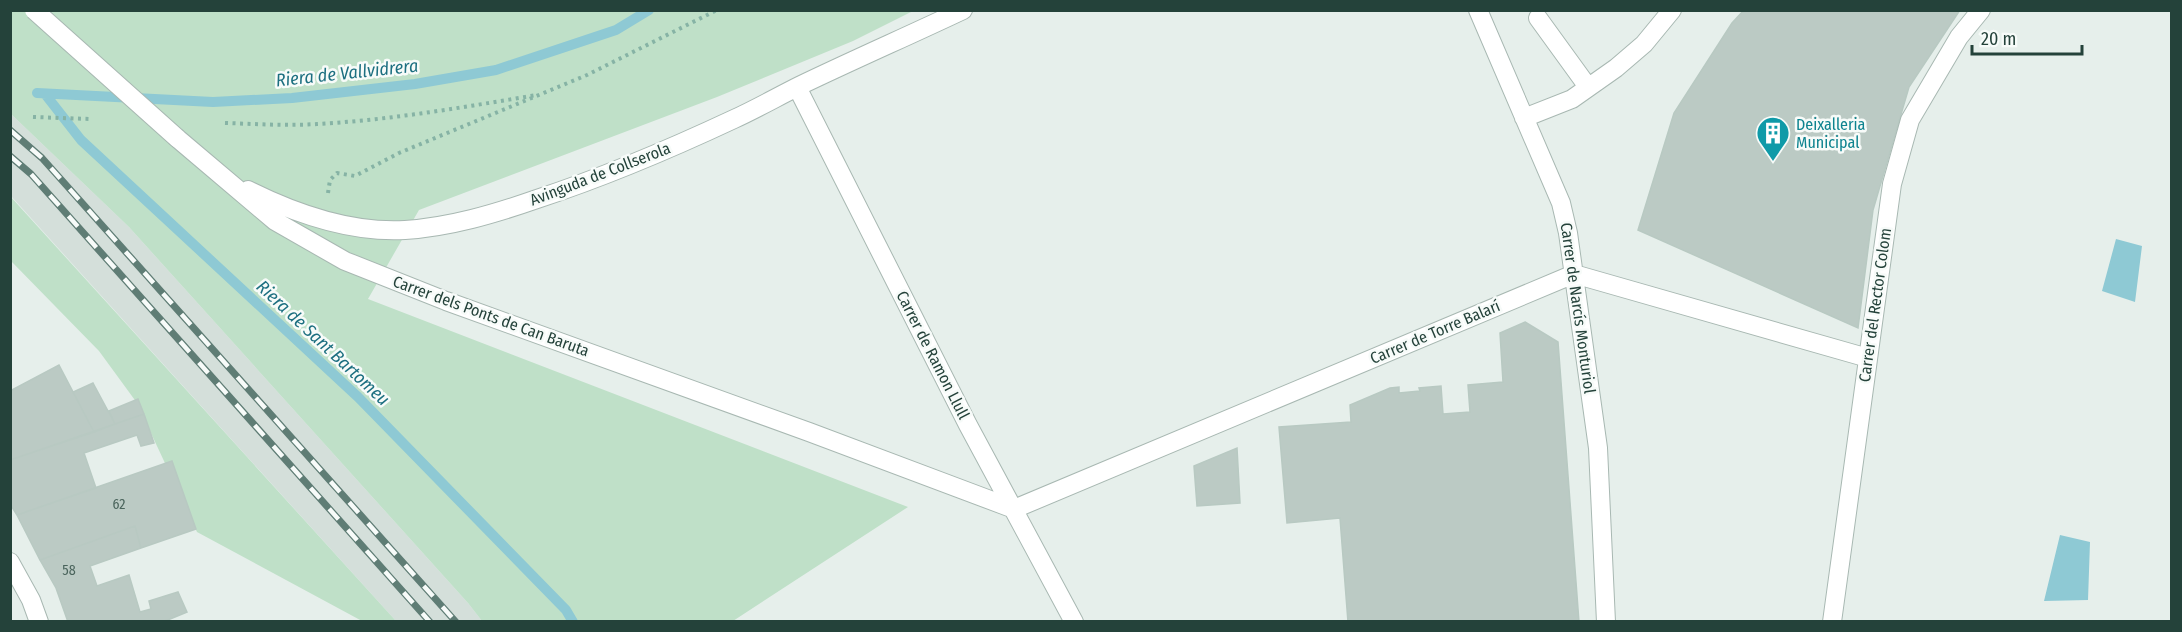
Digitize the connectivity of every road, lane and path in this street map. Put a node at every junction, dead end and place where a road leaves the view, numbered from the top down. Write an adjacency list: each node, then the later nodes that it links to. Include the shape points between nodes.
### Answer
1 (34, 10): 15 (street, Carrer dels Ponts de Can Baruta, bridge)
2 (717, 10): 10 (path)
3 (963, 10): 8 (street, Avinguda de Collserola)
4 (1478, 10): 12 (street, Carrer de Narcís Monturiol)
5 (1672, 10): 9 (street, via 1644,44)
6 (1982, 10): 18 (street, Carrer del Rector Colom, via 1959,37 1910,120 1892,184)
7 (1538, 18): 9 (street)
8 (797, 87): 16 (street, Avinguda de Collserola, via 636,163 499,212 447,225 403,230); 19 (street, Carrer de Ramon Llull)
9 (1588, 87): 12 (street, via 1572,99)
10 (545, 94): 14 (path, via 355,121); 16 (path, via 399,153 355,176 338,173 330,180)
11 (33, 117): 13 (path)
12 (1524, 118): 17 (street, Carrer de Narcís Monturiol, via 1561,203)
13 (90, 119)
14 (225, 123)
15 (221, 176): 16 (street, Avinguda de Collserola, via 274,203); 19 (street, Carrer dels Ponts de Can Baruta, via 274,221 345,261)
16 (325, 220)
17 (1574, 274): 18 (street); 19 (street, Carrer de Torre Balarí); 23 (street, Carrer de Narcís Monturiol, via 1598,448)
18 (1868, 358): 24 (street, Carrer del Rector Colom)
19 (1014, 509): 22 (street, Carrer de Ramon Llull)
20 (10, 562): 21 (street)
21 (39, 621)
22 (1074, 621)
23 (1606, 621)
24 (1832, 621)

